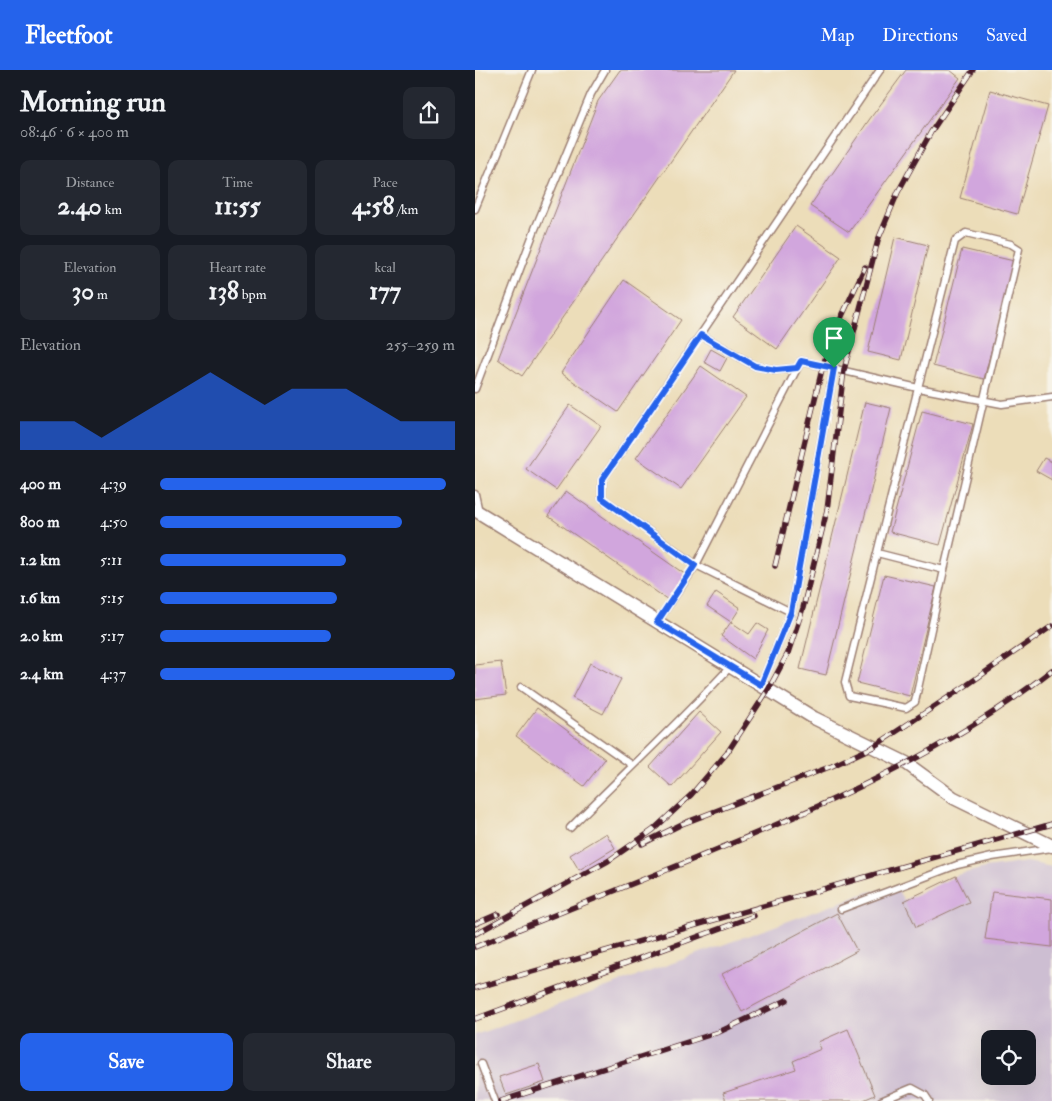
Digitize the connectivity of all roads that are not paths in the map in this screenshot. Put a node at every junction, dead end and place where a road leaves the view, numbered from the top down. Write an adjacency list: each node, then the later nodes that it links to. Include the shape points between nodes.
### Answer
1 (532, 70): 4 (lane)
2 (605, 70): 9 (lane, via 591,94 539,220)
3 (880, 70): 5 (lane)
4 (475, 209)
5 (701, 335): 6 (lane, via 755,366 776,370); 15 (lane, via 602,480 602,498)
6 (797, 368): 7 (lane, via 801,361); 15 (lane)
7 (834, 368): 8 (lane); 17 (lane)
8 (919, 388): 11 (lane); 11 (lane, via 955,241 966,233 1019,249); 14 (lane)
9 (475, 389)
10 (1052, 397): 11 (lane, via 1001,404)
11 (983, 401): 16 (lane)
12 (475, 494): 13 (lane)
13 (477, 512): 18 (street)
14 (877, 553): 16 (lane); 16 (lane, via 845,682 849,696 906,708 915,702)
15 (695, 565): 17 (lane); 18 (lane)
16 (944, 570)
17 (791, 612): 20 (lane)
18 (657, 622): 19 (street)
19 (730, 667): 20 (street); 22 (lane, via 689,712)
20 (761, 685): 24 (street, via 814,718 906,763 954,798)
21 (521, 687): 22 (lane)
22 (632, 765): 23 (lane)
23 (570, 828)
24 (1052, 847): 25 (lane, via 957,865)
25 (841, 909)
26 (481, 1064): 27 (lane)
27 (495, 1101)
28 (881, 1101): 29 (lane, via 912,1088)
29 (929, 1101)

